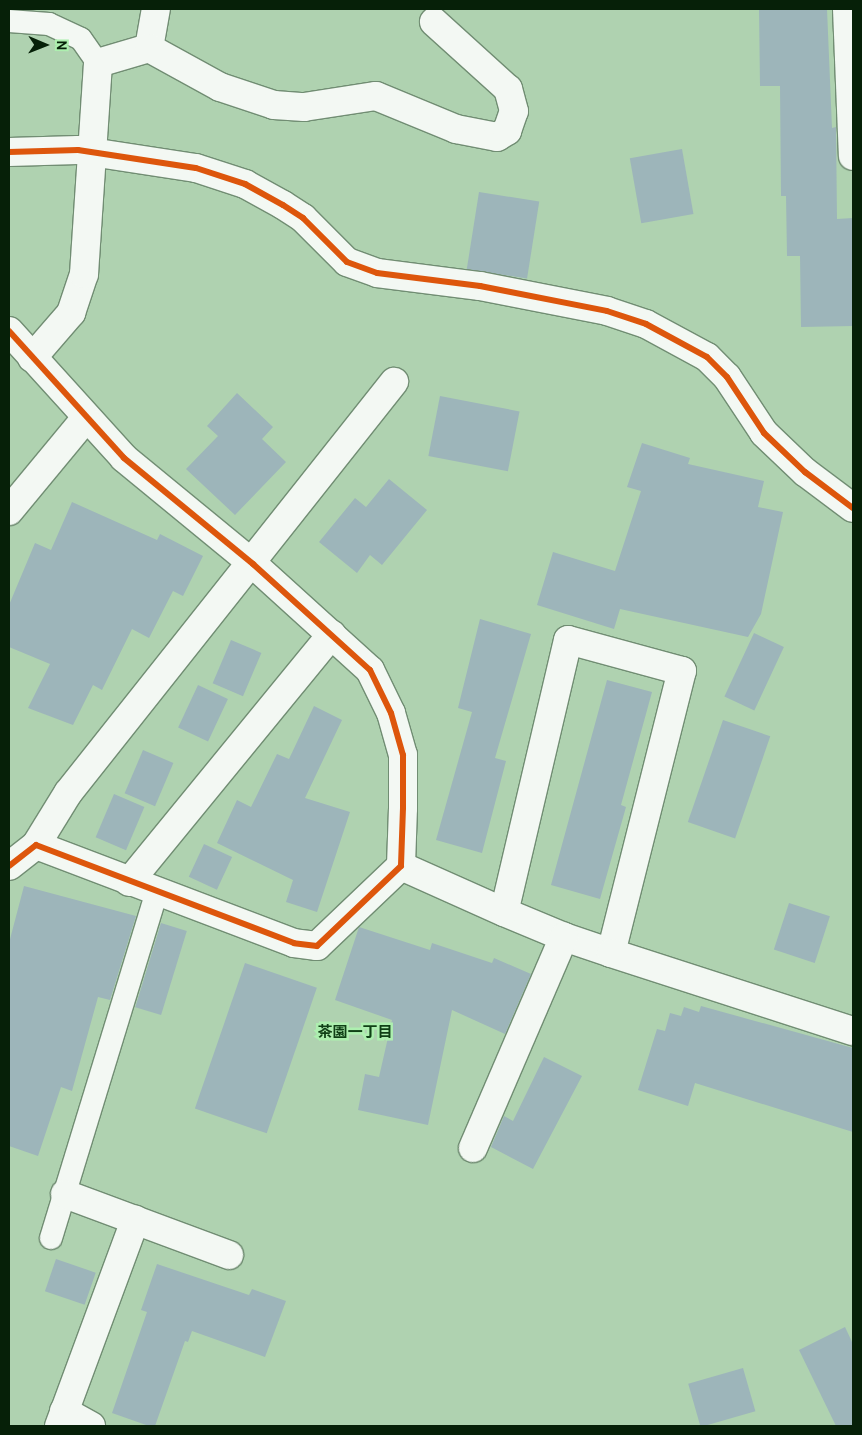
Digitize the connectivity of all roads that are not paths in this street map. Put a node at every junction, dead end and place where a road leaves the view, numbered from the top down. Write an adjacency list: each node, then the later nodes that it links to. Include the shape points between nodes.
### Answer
1 (156, 9): 5 (street)
2 (847, 9): 9 (street)
3 (9, 22): 6 (lane, via 49,24 81,39)
4 (434, 22): 5 (street, via 508,88 514,110 507,131 496,137 480,137 376,96 304,107 274,105 220,87)
5 (148, 48): 6 (street)
6 (98, 63): 8 (street)
7 (9, 152): 8 (street)
8 (92, 152): 11 (street, via 84,274 71,313); 14 (street, via 196,168 245,184 303,218 347,262 377,273 490,288 607,311 646,324 707,357 727,378 764,433 805,472)
9 (853, 156)
10 (9, 332): 11 (street)
11 (32, 358): 13 (street)
12 (394, 382): 16 (street)
13 (85, 419): 15 (street); 16 (street, via 124,458)
14 (853, 508)
15 (9, 511)
16 (253, 564): 17 (street); 18 (street, via 68,793)
17 (332, 634): 20 (street, via 370,670 391,713 402,755); 21 (street)
18 (36, 845): 19 (street); 21 (street)
19 (9, 866)
20 (401, 866): 22 (street, via 317,946 294,943); 23 (street)
21 (129, 882): 22 (street)
22 (157, 892): 28 (lane)
23 (504, 912): 24 (street); 25 (street, via 568,640 682,672)
24 (564, 938): 25 (street); 27 (street)
25 (611, 953): 26 (street)
26 (853, 1031)
27 (473, 1148)
28 (65, 1194): 29 (street); 30 (lane)
29 (135, 1220): 31 (street); 32 (street)
30 (50, 1238)
31 (229, 1255)
32 (61, 1419): 33 (street)
33 (91, 1426)

